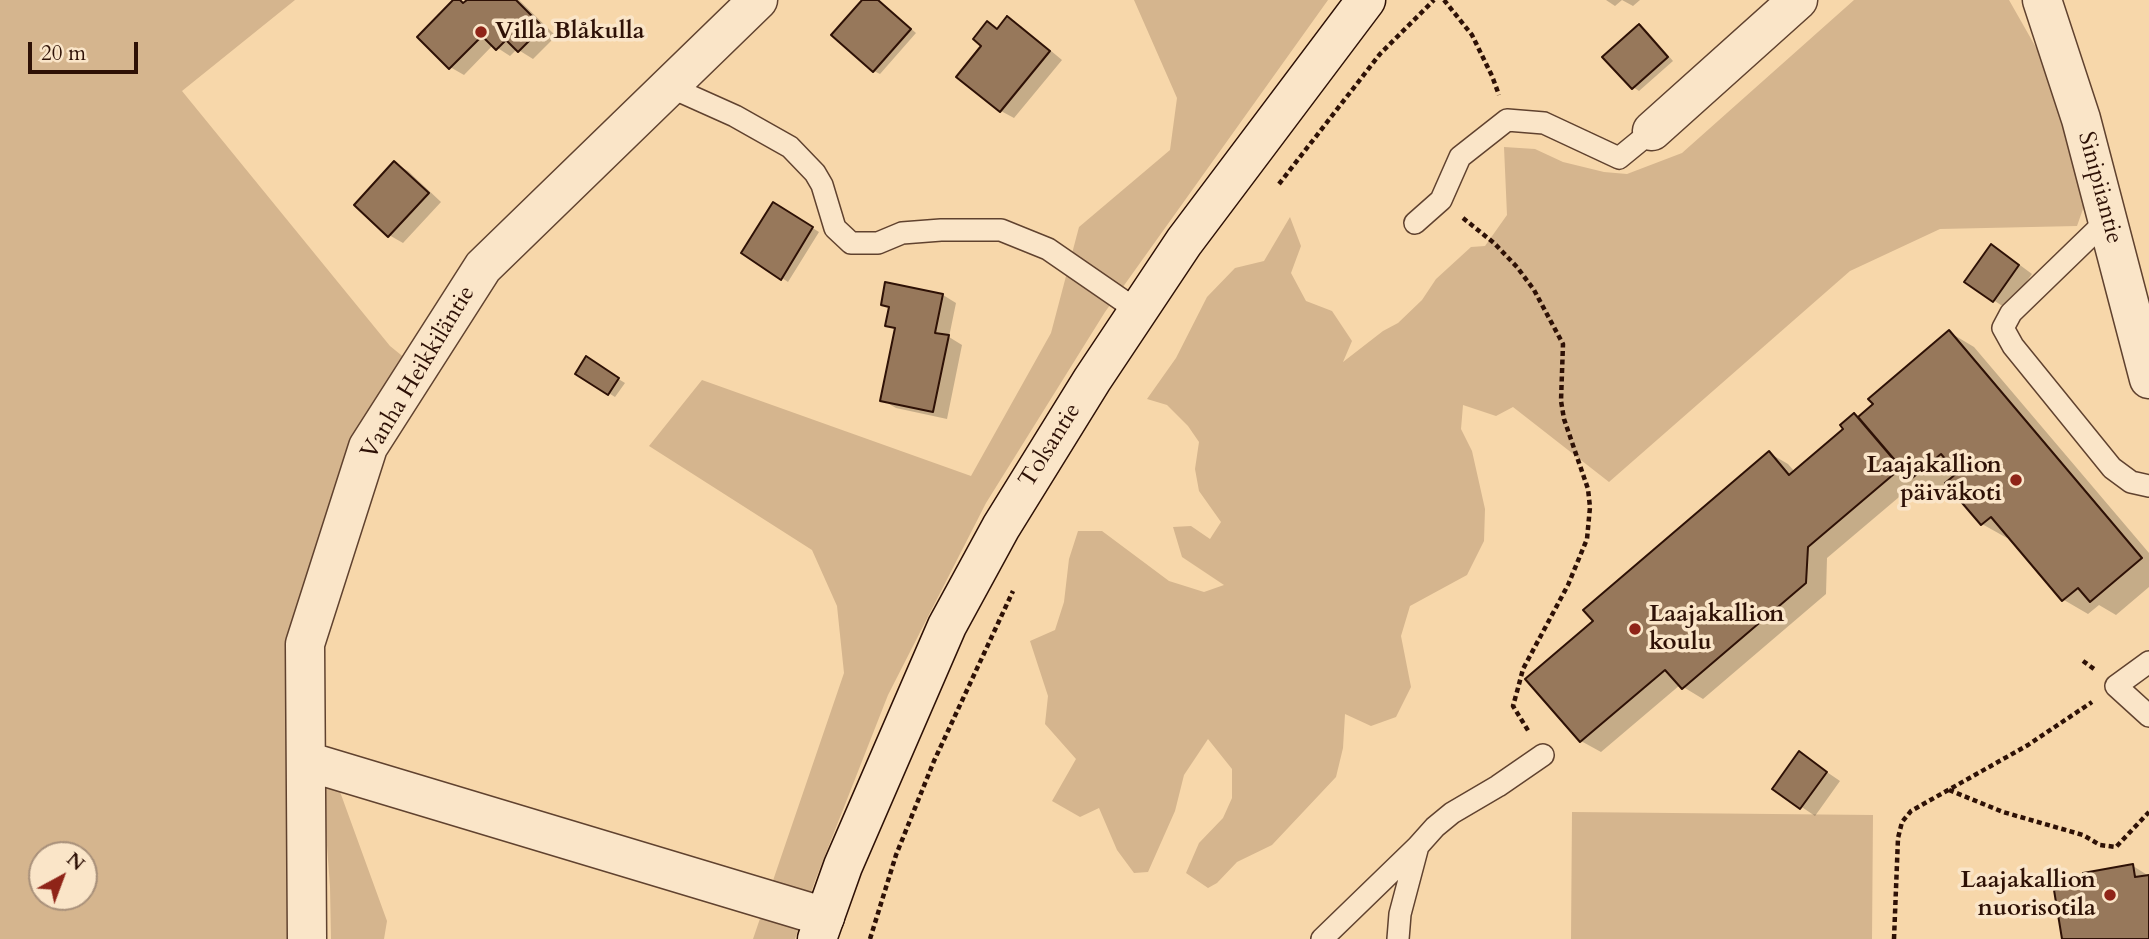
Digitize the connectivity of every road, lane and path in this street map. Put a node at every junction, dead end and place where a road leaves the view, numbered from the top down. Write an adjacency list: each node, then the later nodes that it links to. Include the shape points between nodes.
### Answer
1 (758, 0): 7 (street, Vanha Heikkiläntie)
2 (1366, 0): 14 (street, Tolsantie, via 1208,208)
3 (1434, 0): 10 (path, via 1380,54)
4 (1444, 0): 8 (path, via 1472,35)
5 (1798, 0): 9 (street)
6 (2042, 0): 12 (street, Sinipiiantie, via 2081,119)
7 (668, 86): 14 (lane, via 736,116 790,147 815,173 835,228 851,243 878,243 902,233 1001,230 1048,249); 23 (street, Vanha Heikkiläntie, via 483,267 368,447 305,644)
8 (1507, 120): 9 (lane, via 1544,123 1619,158); 11 (lane, via 1460,157)
9 (1653, 131)
10 (1273, 191)
11 (1441, 200): 13 (lane); 22 (path, via 1517,267 1563,344 1564,419 1590,507 1587,540 1523,669 1513,706)
12 (2107, 220): 15 (street, Sinipiiantie); 16 (lane, via 2011,313 2003,328 2112,468 2131,482)
13 (1415, 223)
14 (1138, 311): 27 (street, Tolsantie, via 1001,527 947,626 843,866)
15 (2149, 379)
16 (2149, 486)
17 (1015, 586): 29 (path, via 934,761 896,855)
18 (2083, 662): 20 (path)
19 (2149, 662): 20 (lane)
20 (2116, 686): 21 (lane); 24 (path, via 2028,745)
21 (2149, 716)
22 (1543, 755): 26 (lane, via 1452,813)
23 (306, 761): 27 (street); 28 (street, Vanha Heikkiläntie)
24 (1948, 790): 25 (path, via 2116,847); 32 (path, via 1920,804 1902,822)
25 (2149, 812)
26 (1418, 846): 30 (lane); 31 (lane)
27 (821, 928)
28 (307, 939)
29 (870, 939)
30 (1322, 939)
31 (1398, 939)
32 (1894, 939)

